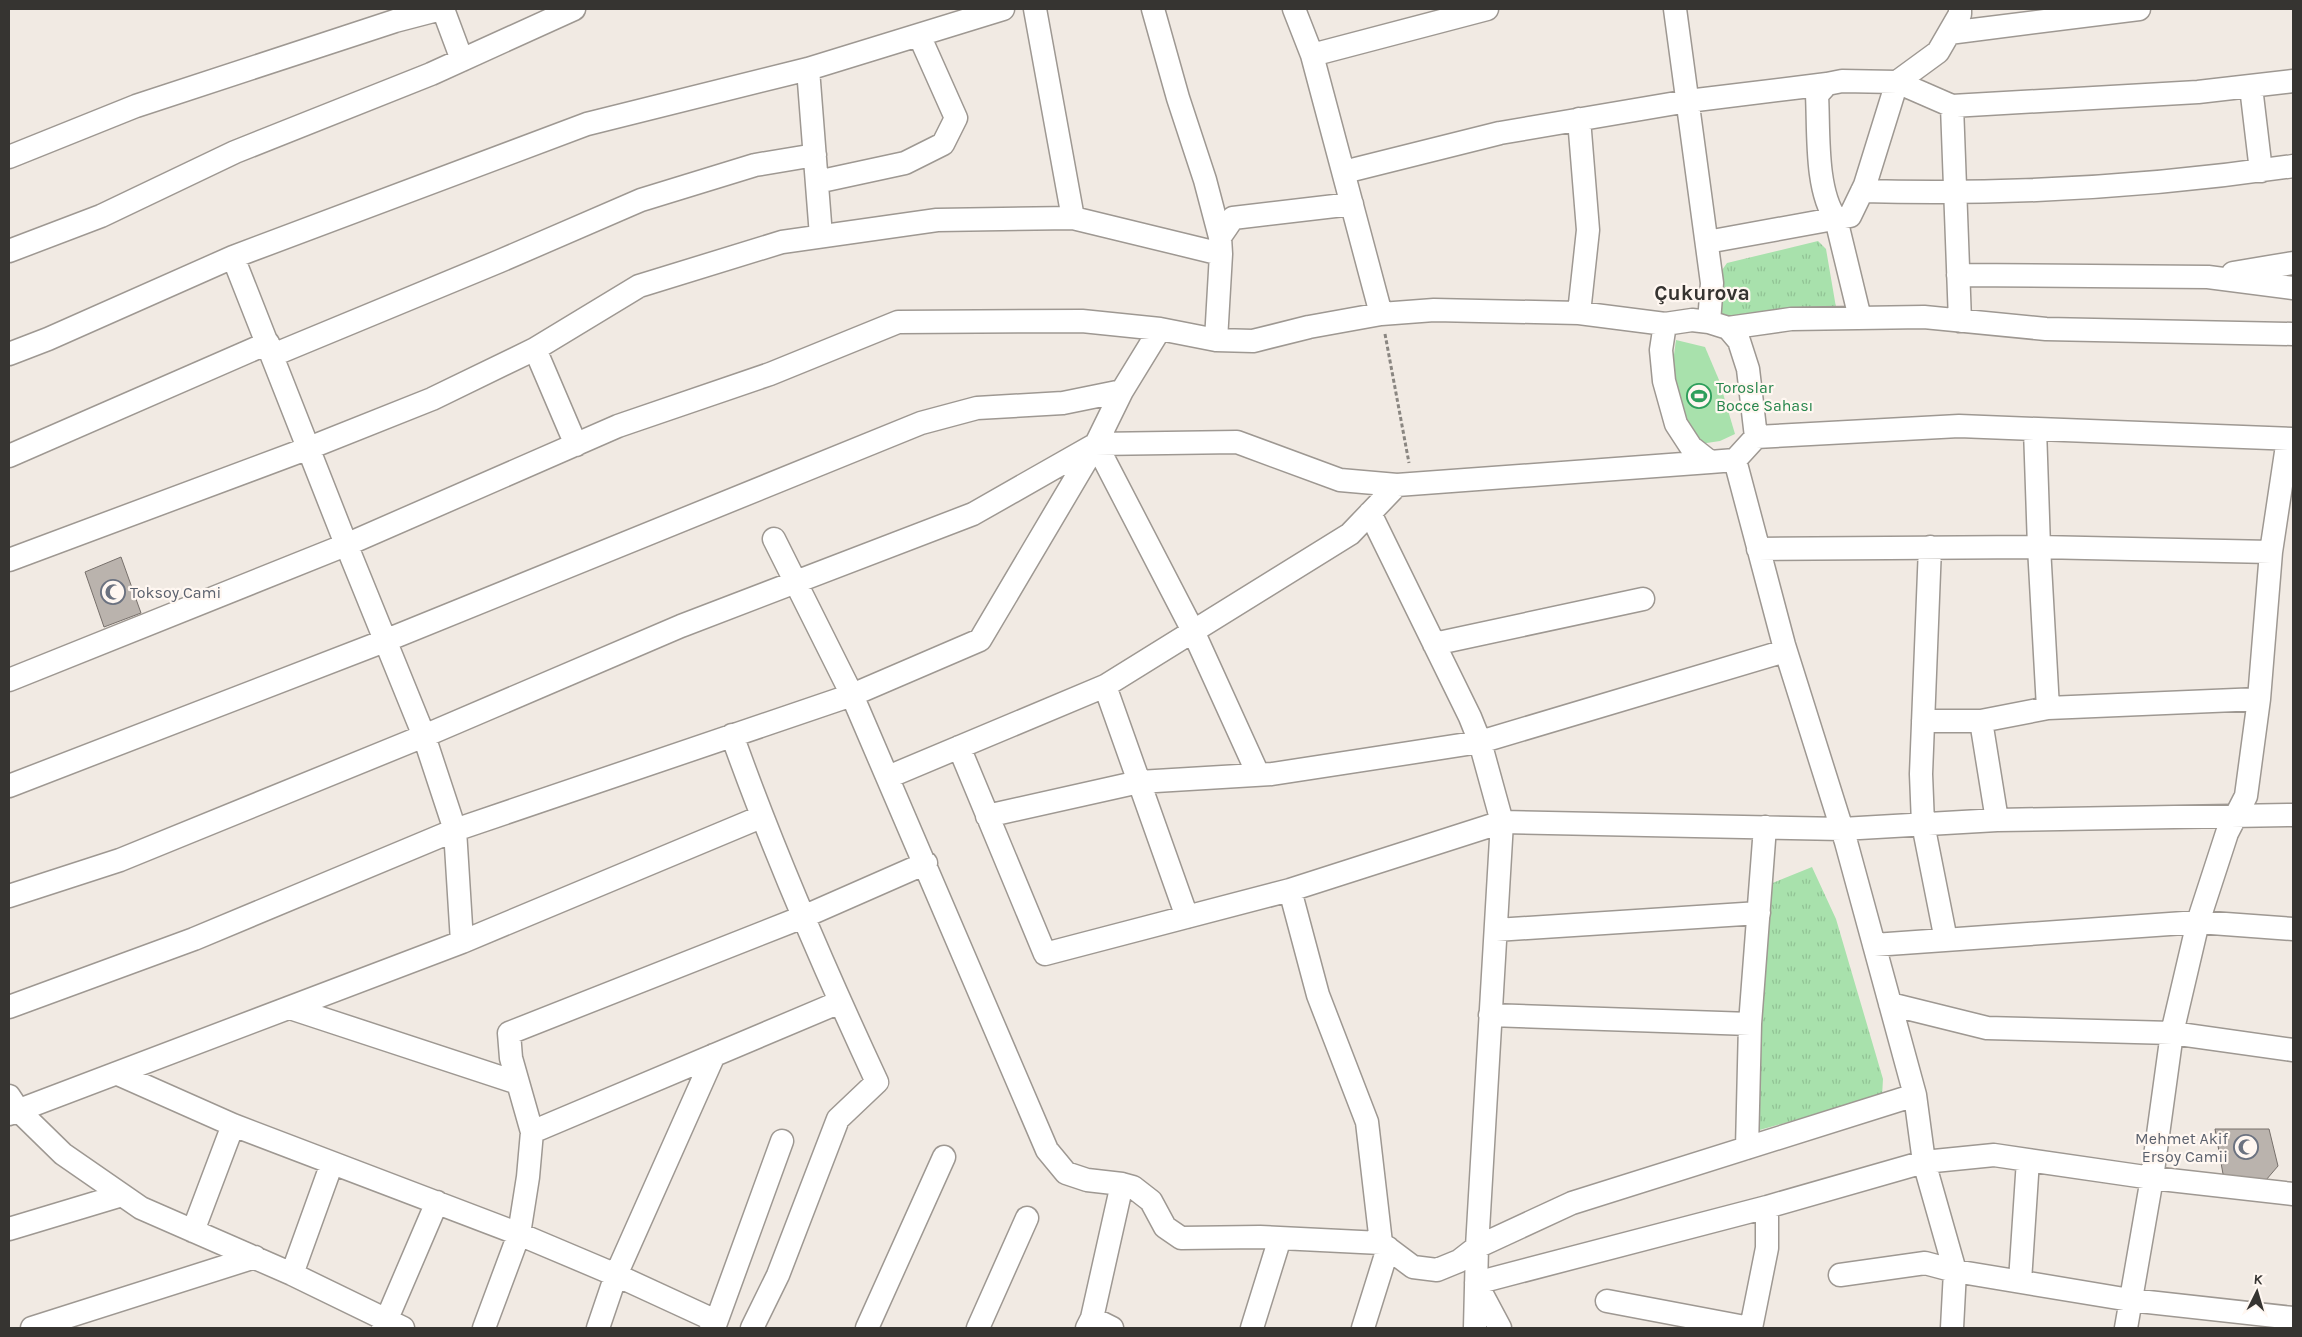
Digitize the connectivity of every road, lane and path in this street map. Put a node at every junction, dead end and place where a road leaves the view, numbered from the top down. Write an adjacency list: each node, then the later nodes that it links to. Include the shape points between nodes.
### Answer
1 (442, 9): 15 (street); 25 (street, via 395,21 136,106)
2 (574, 9): 15 (street)
3 (1003, 9): 11 (street)
4 (1035, 9): 33 (street)
5 (1152, 9): 37 (street, via 1205,180)
6 (1294, 9): 14 (street)
7 (1487, 9): 14 (street)
8 (1675, 9): 21 (street)
9 (1960, 9): 12 (street)
10 (2139, 9): 12 (street)
11 (958, 15): 13 (street)
12 (1949, 33): 18 (street, via 1938,52)
13 (919, 35): 16 (street); 29 (street, via 956,118 943,144 905,164)
14 (1312, 55): 28 (street)
15 (462, 60): 38 (street, via 235,152 101,216)
16 (808, 69): 24 (street); 39 (street, via 588,124)
17 (2293, 81): 20 (street)
18 (1897, 82): 19 (street, via 1842,81); 22 (street); 30 (street)
19 (1827, 84): 21 (street); 34 (street, via 1817,95 1821,164 1827,208)
20 (2251, 87): 22 (street); 27 (street)
21 (1688, 101): 23 (street); 36 (street)
22 (1952, 106): 31 (street)
23 (1579, 119): 28 (street, via 1500,133); 44 (street, via 1588,230)
24 (815, 155): 29 (street); 53 (street, via 755,165 641,200 500,261)
25 (9, 157)
26 (2293, 166): 27 (street)
27 (2261, 171): 31 (street, via 2162,183)
28 (1344, 172): 32 (street)
29 (817, 182): 35 (street)
30 (1862, 191): 31 (street); 34 (street, via 1850,216)
31 (1955, 193): 41 (street)
32 (1352, 204): 37 (street, via 1233,218); 45 (street)
33 (1073, 218): 35 (street, via 937,220); 37 (street)
34 (1836, 219): 36 (street); 46 (street)
35 (821, 236): 54 (street, via 782,242 639,286)
36 (1707, 242): 49 (street)
37 (1220, 246): 52 (street)
38 (9, 251)
39 (234, 256): 53 (street); 55 (street)
40 (2293, 263): 42 (street)
41 (1958, 275): 42 (street); 47 (street)
42 (2208, 277): 43 (street)
43 (2293, 288)
44 (1579, 313): 45 (street, via 1434,310); 48 (street)
45 (1381, 314): 52 (street, via 1309,326 1254,341); 66 (path)
46 (1860, 318): 47 (street, via 1924,317); 49 (street)
47 (1960, 321): 51 (street, via 2046,329)
48 (1665, 324): 49 (street, via 1692,320); 65 (street, via 1661,350 1664,381 1676,424 1691,447)
49 (1718, 325): 58 (street, via 1739,341 1748,369)
50 (1160, 329): 52 (street); 56 (street); 61 (street, via 1082,321 898,322 770,374 618,426)
51 (2293, 334)
52 (1216, 340)
53 (270, 349): 62 (street); 63 (street)
54 (535, 349): 61 (street); 62 (street, via 432,399)
55 (9, 354)
56 (1122, 391): 60 (street); 78 (street, via 1063,403 977,408 921,423)
57 (2035, 429): 58 (street, via 1959,426); 59 (street); 70 (street)
58 (1756, 437): 64 (street)
59 (2290, 439): 73 (street)
60 (1096, 444): 66 (street, via 1237,442 1340,480); 75 (street, via 973,514); 77 (street); 83 (street, via 980,640)
61 (576, 445): 69 (street)
62 (310, 448): 69 (street); 74 (street)
63 (9, 456)
64 (1735, 460): 65 (street); 72 (street)
65 (1710, 462): 66 (street)
66 (1405, 484): 67 (street)
67 (1370, 513): 77 (street, via 1350,534); 79 (street)
68 (774, 539): 75 (street)
69 (348, 544): 78 (street); 81 (street)
70 (2039, 547): 71 (street); 73 (street); 85 (street)
71 (1930, 548): 72 (street); 86 (street)
72 (1758, 549): 80 (street)
73 (2271, 552): 84 (street)
74 (9, 560)
75 (795, 583): 83 (street); 89 (street, via 682,626)
76 (1643, 599): 79 (street)
77 (1193, 631): 82 (street); 92 (street)
78 (387, 640): 89 (street); 95 (street)
79 (1434, 644): 90 (street)
80 (1786, 651): 90 (street); 104 (street)
81 (9, 680)
82 (1105, 686): 91 (street); 94 (street)
83 (852, 694): 88 (street); 93 (street)
84 (2259, 699): 85 (street); 96 (street, via 2246,796)
85 (2048, 708): 87 (street)
86 (1923, 720): 87 (street); 102 (street)
87 (1982, 721): 100 (street)
88 (732, 735): 98 (street); 105 (street)
89 (424, 736): 105 (street); 108 (street, via 120,860)
90 (1480, 742): 92 (street); 101 (street)
91 (959, 748): 93 (street); 99 (street)
92 (1258, 774): 94 (street)
93 (888, 777): 106 (street)
94 (1139, 782): 99 (street); 111 (street)
95 (9, 786)
96 (2236, 815): 97 (street); 100 (street); 112 (street, via 2227,832)
97 (2293, 815)
98 (761, 816): 110 (street); 116 (street)
99 (987, 816): 111 (street, via 1044,954)
100 (1997, 820): 102 (street)
101 (1502, 822): 103 (street); 107 (street); 114 (street)
102 (1923, 824): 104 (street); 115 (street)
103 (1764, 827): 104 (street); 109 (street)
104 (1842, 828): 117 (street)
105 (456, 830): 116 (street); 120 (street, via 194,939)
106 (926, 864): 110 (street); 140 (street, via 1048,1150 1066,1173 1087,1180)
107 (1290, 890): 111 (street); 150 (street, via 1318,996 1367,1122)
108 (9, 896)
109 (1759, 913): 114 (street); 123 (street)
110 (804, 917): 118 (street); 128 (street, via 509,1033)
111 (1187, 917)
112 (2198, 922): 113 (street); 115 (street); 124 (street)
113 (2293, 929)
114 (1496, 930): 122 (street)
115 (1946, 940): 117 (street)
116 (462, 942): 121 (street)
117 (1874, 944): 119 (street)
118 (840, 1002): 126 (street); 169 (street, via 877,1082 838,1119 778,1275)
119 (1890, 1004): 124 (street, via 1987,1028); 129 (street)
120 (9, 1007)
121 (290, 1008): 127 (street); 128 (street)
122 (1490, 1015): 123 (street); 151 (street)
123 (1750, 1024): 134 (street)
124 (2172, 1033): 125 (street); 139 (street)
125 (2293, 1050)
126 (714, 1055): 132 (street); 155 (street)
127 (118, 1074): 130 (street); 131 (street)
128 (518, 1083): 132 (street)
129 (1915, 1095): 134 (street); 137 (street)
130 (12, 1107): 142 (street, via 63,1154)
131 (233, 1125): 138 (street); 147 (street)
132 (532, 1132): 148 (street)
133 (782, 1141): 164 (street)
134 (1747, 1148): 151 (street, via 1572,1203)
135 (944, 1157): 170 (street)
136 (2028, 1160): 137 (street, via 1994,1155); 139 (street); 157 (street)
137 (1924, 1162): 144 (street); 153 (street)
138 (332, 1163): 143 (street); 154 (street)
139 (2152, 1178): 141 (street); 159 (street)
140 (1122, 1184): 149 (street, via 1133,1187 1151,1201 1164,1227 1180,1238); 162 (street)
141 (2293, 1194)
142 (122, 1195): 146 (street); 147 (street, via 141,1208)
143 (437, 1202): 148 (street); 163 (street)
144 (1767, 1207): 158 (street); 177 (street, via 1767,1248)
145 (1027, 1218): 171 (street)
146 (9, 1229)
147 (194, 1231): 152 (street)
148 (519, 1234): 155 (street); 167 (street)
149 (1280, 1238): 150 (street); 173 (street)
150 (1385, 1245): 151 (street, via 1413,1268 1437,1270 1459,1262); 174 (street)
151 (1478, 1247): 158 (street)
152 (255, 1257): 154 (street); 165 (street)
153 (1955, 1271): 156 (street, via 1925,1263); 157 (street); 178 (street)
154 (292, 1274): 163 (street)
155 (616, 1275): 164 (street, via 705,1316); 168 (street)
156 (1840, 1276)
157 (2020, 1281): 159 (street)
158 (1476, 1283): 175 (street); 176 (street)
159 (2130, 1300): 161 (street); 179 (street)
160 (1607, 1301): 177 (street)
161 (2293, 1318)
162 (1090, 1323): 172 (street)
163 (391, 1326): 166 (street)
164 (715, 1326)
165 (32, 1328)
166 (366, 1328)
167 (484, 1328)
168 (598, 1328)
169 (752, 1328)
170 (868, 1328)
171 (978, 1328)
172 (1112, 1328)
173 (1252, 1328)
174 (1363, 1328)
175 (1475, 1328)
176 (1500, 1328)
177 (1751, 1328)
178 (1952, 1328)
179 (2126, 1328)

